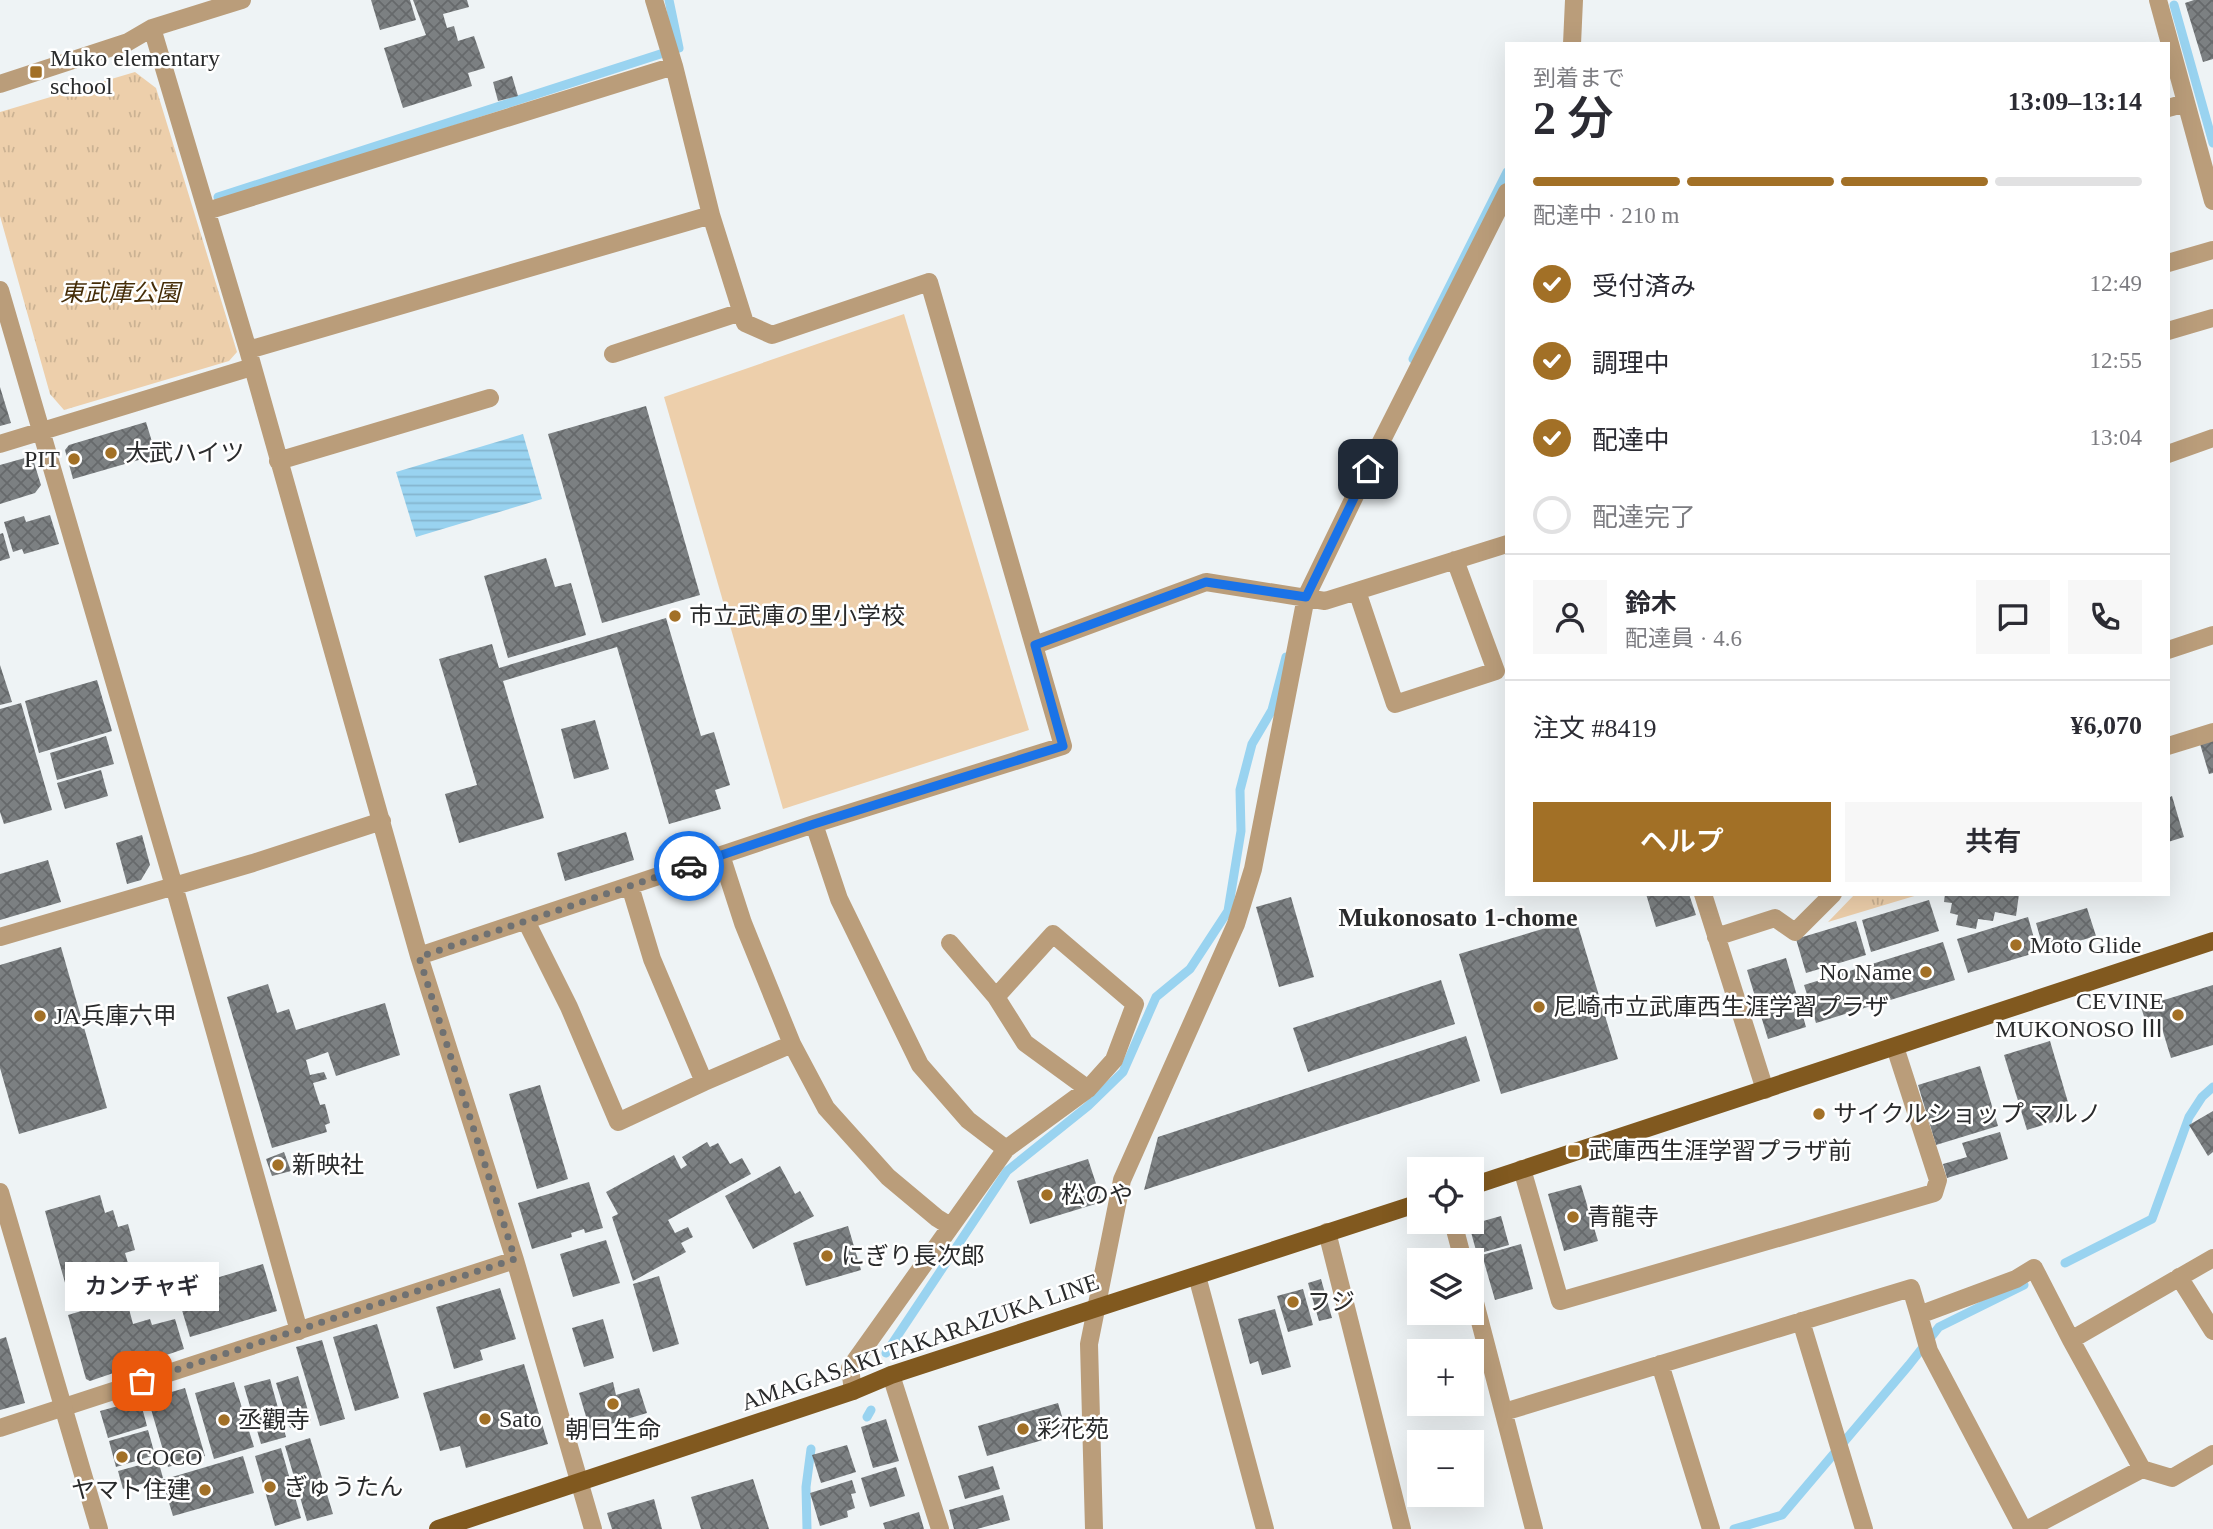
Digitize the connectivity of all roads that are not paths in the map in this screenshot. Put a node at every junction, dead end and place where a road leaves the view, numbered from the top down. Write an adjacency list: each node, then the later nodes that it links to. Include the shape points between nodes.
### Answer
1 (242, 0): 5 (street)
2 (654, 0): 9 (street)
3 (1574, 0): 6 (street)
4 (2158, 0): 7 (street)
5 (152, 29): 10 (street, via 128,43); 15 (street)
6 (1572, 42)
7 (2169, 42)
8 (2170, 44): 11 (street)
9 (674, 66): 15 (street); 16 (street)
10 (0, 84)
11 (2186, 103): 12 (street); 14 (street)
12 (2170, 107)
13 (1505, 196): 34 (street)
14 (2213, 201)
15 (207, 211): 24 (street)
16 (712, 215): 20 (street); 24 (street)
17 (2213, 250): 18 (street)
18 (2170, 262)
19 (0, 290): 26 (street)
20 (741, 312): 23 (street); 36 (street, via 745,323 772,335 929,282)
21 (2213, 318): 22 (street)
22 (2170, 330)
23 (613, 354)
24 (249, 359): 26 (street); 30 (street)
25 (490, 398): 30 (street)
26 (42, 433): 28 (street); 43 (street)
27 (2213, 438): 29 (street)
28 (0, 444)
29 (2170, 453)
30 (278, 461): 40 (street)
31 (1505, 545): 32 (street)
32 (1455, 560): 33 (street); 33 (street, via 1496,671 1395,705)
33 (1357, 591): 34 (street, via 1325,601)
34 (1306, 597): 36 (street, via 1206,582); 70 (street, via 1250,880 1220,961 1122,1180)
35 (2213, 635): 37 (street)
36 (1035, 645): 41 (street, via 1063,746)
37 (2170, 649)
38 (2213, 732): 39 (street)
39 (2170, 745)
40 (382, 821): 43 (street); 52 (street)
41 (814, 824): 42 (street); 59 (street, via 839,899 920,1065 968,1120)
42 (721, 855): 44 (street); 54 (street)
43 (174, 886): 48 (street); 74 (street)
44 (630, 886): 47 (street); 56 (street, via 652,959)
45 (1704, 896): 49 (street)
46 (1831, 896): 49 (street, via 1795,932 1775,918)
47 (526, 921): 52 (street); 56 (street, via 618,1122)
48 (0, 937)
49 (1716, 937): 58 (street)
50 (2213, 941): 55 (main road)
51 (950, 943): 53 (street)
52 (419, 957): 67 (street)
53 (996, 997): 57 (street, via 1025,1043); 57 (street, via 1053,934 1135,1004 1114,1060)
54 (792, 1044): 56 (street); 64 (street, via 826,1108 888,1177)
55 (1895, 1047): 58 (main road); 60 (street, via 1938,1180 1934,1193 1560,1301)
56 (704, 1082)
57 (1087, 1089): 59 (street)
58 (1765, 1090): 60 (main road)
59 (1006, 1149): 64 (street)
60 (1522, 1169): 61 (main road)
61 (1484, 1182)
62 (0, 1192): 80 (street)
63 (1407, 1207): 65 (main road, AMAGASAKI TAKARAZUKA LINE)
64 (950, 1226): 79 (street, via 850,1368)
65 (1327, 1232): 68 (main road, AMAGASAKI TAKARAZUKA LINE); 92 (street)
66 (2213, 1258): 69 (street)
67 (515, 1259): 74 (street); 85 (street)
68 (1197, 1276): 70 (main road, AMAGASAKI TAKARAZUKA LINE); 91 (street)
69 (2179, 1277): 75 (street); 76 (street)
70 (1098, 1307): 78 (main road, AMAGASAKI TAKARAZUKA LINE); 90 (street, via 1089,1344)
71 (1919, 1315): 72 (street, via 1910,1288); 76 (street, via 2034,1268); 96 (street, via 1928,1344)
72 (1801, 1321): 77 (street); 95 (street)
73 (1481, 1325): 81 (street)
74 (299, 1331): 80 (street)
75 (2213, 1331)
76 (2071, 1340): 84 (street)
77 (1660, 1364): 81 (street); 94 (street)
78 (891, 1375): 79 (main road, AMAGASAKI TAKARAZUKA LINE); 89 (street)
79 (853, 1391): 85 (main road, AMAGASAKI TAKARAZUKA LINE)
80 (64, 1407): 82 (street); 86 (street)
81 (1504, 1412): 93 (street)
82 (0, 1427)
83 (2213, 1454): 84 (street, via 2172,1478)
84 (2142, 1469): 96 (street)
85 (579, 1483): 87 (main road, AMAGASAKI TAKARAZUKA LINE); 88 (street)
86 (99, 1529)
87 (438, 1529)
88 (593, 1529)
89 (940, 1529)
90 (1094, 1529)
91 (1265, 1529)
92 (1402, 1529)
93 (1534, 1529)
94 (1711, 1529)
95 (1864, 1529)
96 (2026, 1529)

